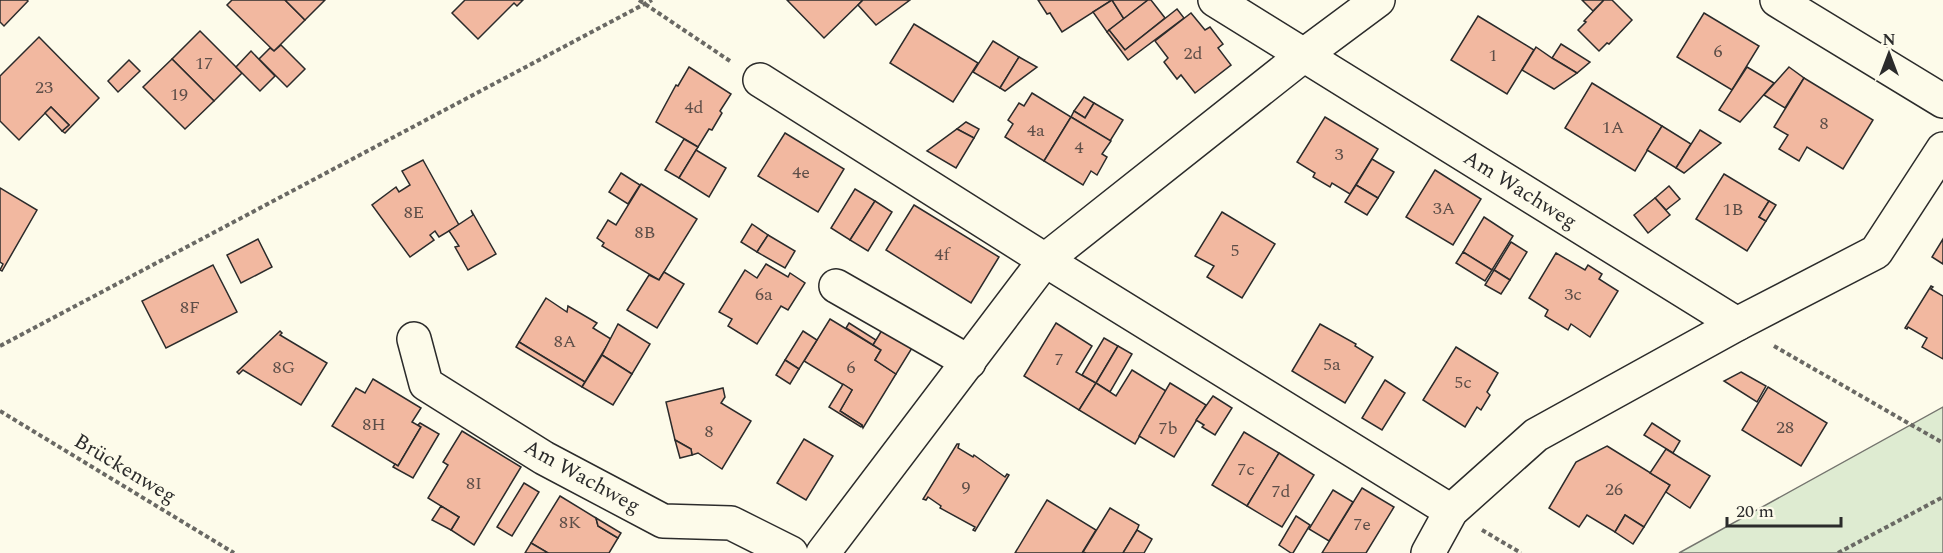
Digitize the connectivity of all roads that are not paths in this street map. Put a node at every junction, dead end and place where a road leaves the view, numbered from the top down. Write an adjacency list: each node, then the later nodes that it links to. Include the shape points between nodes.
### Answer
1 (1215, 0): 4 (street, Am Wachweg)
2 (1378, 0): 4 (street)
3 (1777, 0): 6 (street)
4 (1304, 55): 8 (street); 10 (street, Am Wachweg)
5 (760, 80): 8 (street)
6 (1943, 101)
7 (1943, 149): 10 (street, via 1876,252)
8 (1046, 260): 12 (street); 13 (street)
9 (836, 286): 12 (street)
10 (1737, 324): 13 (street, via 1536,435)
11 (414, 339): 14 (street, Am Wachweg, via 426,384 544,458 663,521 731,523)
12 (969, 362): 15 (street)
13 (1451, 511): 16 (street)
14 (791, 553)
15 (823, 553)
16 (1428, 553)

